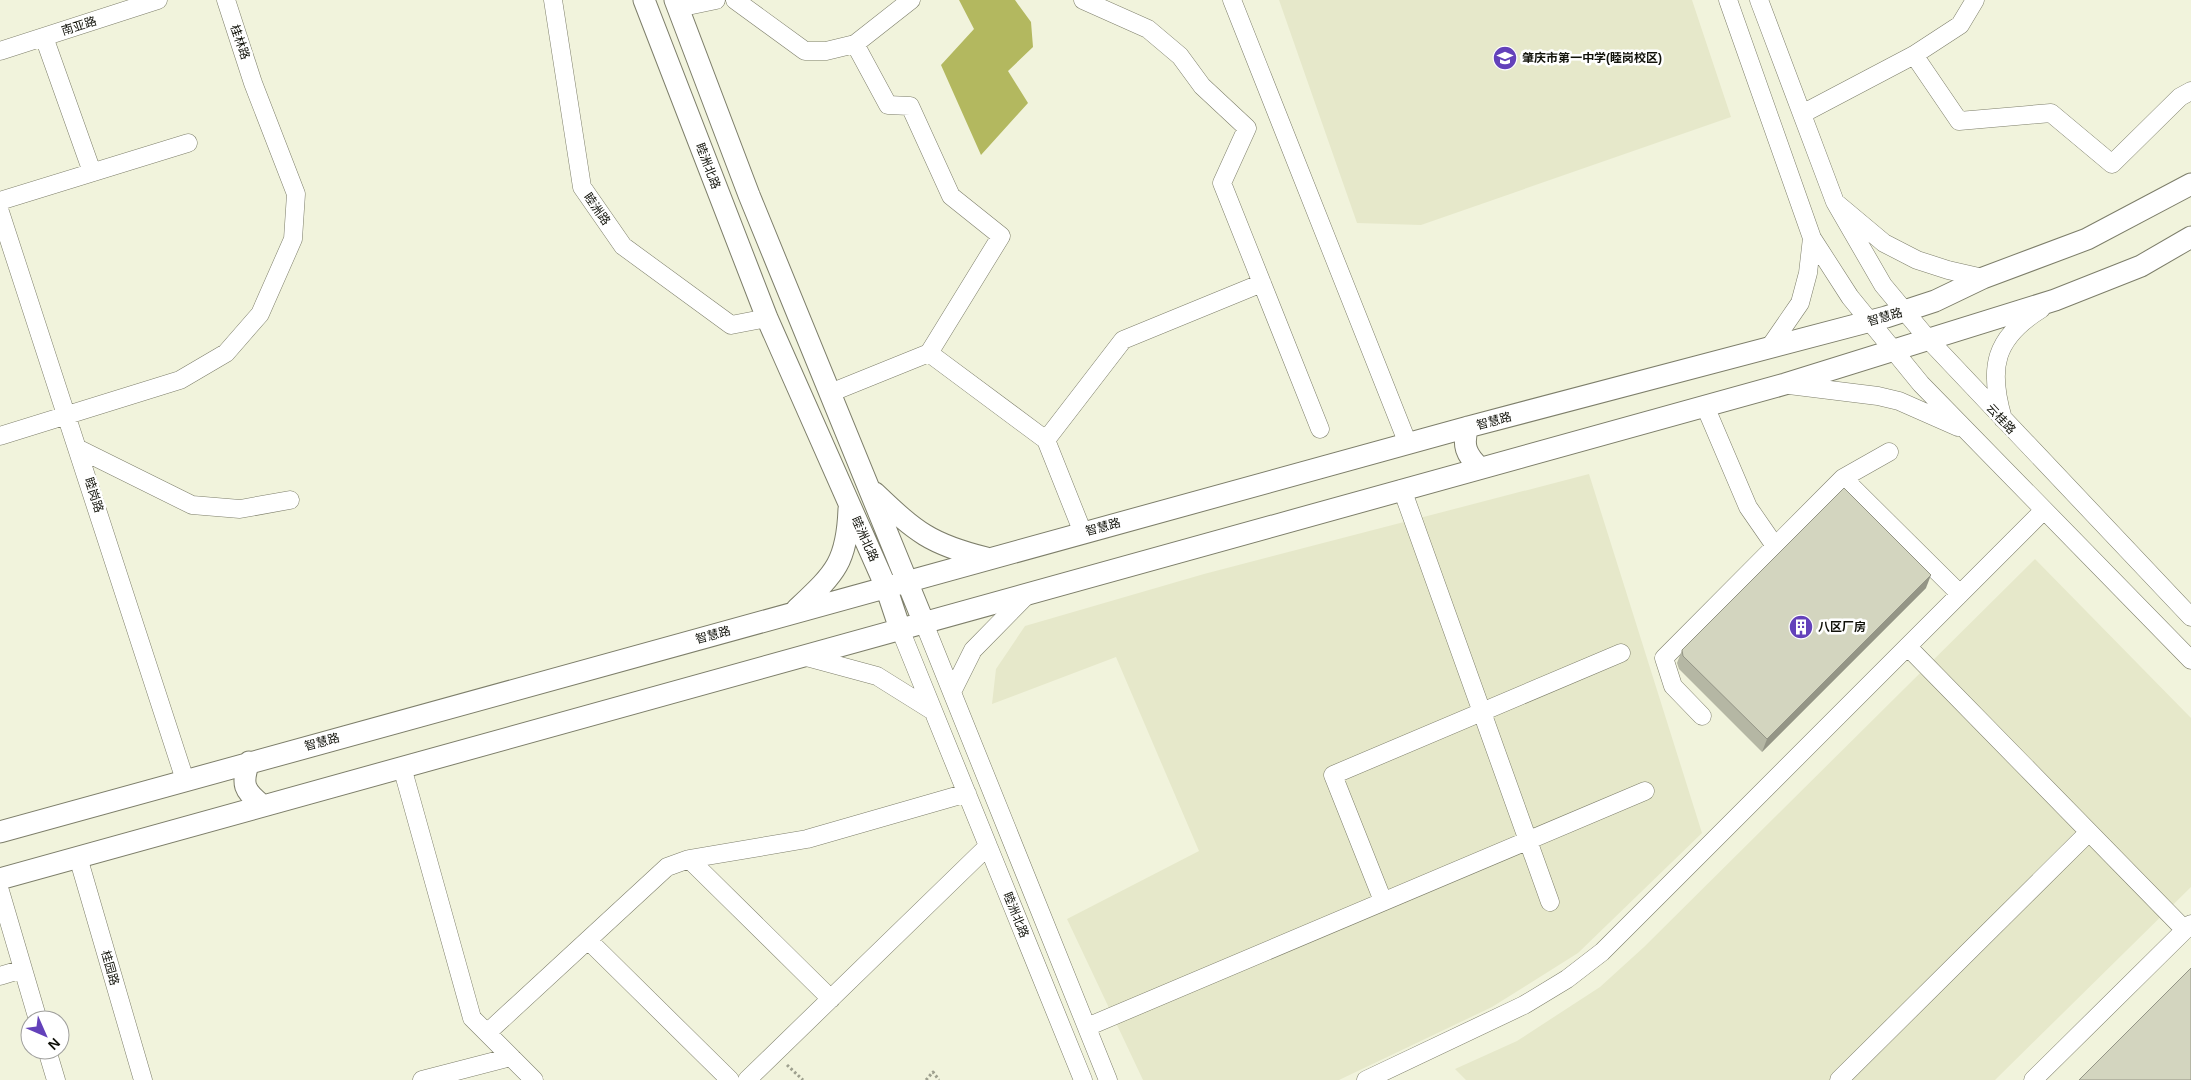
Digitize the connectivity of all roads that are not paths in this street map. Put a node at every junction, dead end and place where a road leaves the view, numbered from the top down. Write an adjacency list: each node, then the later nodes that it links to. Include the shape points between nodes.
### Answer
1 (158, 0): 14 (street, 南亚路)
2 (226, 0): 41 (street, 桂林路, via 296,194 294,239 260,314 226,353 180,380)
3 (553, 0): 32 (street, 睦洲路, via 582,187 623,246 731,325)
4 (644, 0): 32 (main road, 睦洲北路)
5 (716, 0): 13 (street)
6 (735, 0): 15 (street, via 805,51 826,52)
7 (910, 0): 15 (street)
8 (1083, 0): 29 (street, via 1148,29 1180,56 1202,86 1247,128 1222,183)
9 (1232, 0): 48 (street)
10 (1728, 0): 26 (street)
11 (1759, 0): 19 (street, 云桂路)
12 (1975, 0): 17 (street, via 1960,24)
13 (677, 4): 39 (main road, 睦洲北路, via 749,195)
14 (44, 37): 16 (street, 南亚路); 21 (street)
15 (855, 44): 37 (street, via 888,105 910,106 951,196 1001,236)
16 (0, 51)
17 (1914, 55): 18 (street, via 1959,121 2051,114 2112,164); 19 (street)
18 (2191, 90)
19 (1802, 114): 24 (street, 云桂路)
20 (188, 143): 21 (street)
21 (92, 172): 23 (street)
22 (2191, 184): 28 (main road, 智慧路, via 2087,239)
23 (0, 201)
24 (1835, 202): 28 (street, via 1884,243 1909,256); 31 (street, 云桂路, via 1883,285)
25 (0, 212): 41 (street, 睦岗路)
26 (1812, 238): 33 (street); 35 (street, via 1800,303)
27 (2191, 238): 30 (main road, via 2141,266)
28 (1983, 278): 31 (main road, 智慧路)
29 (1262, 283): 44 (street); 47 (street, via 1123,340)
30 (2055, 300): 34 (main road); 42 (street, via 2020,322 1999,353 1995,392)
31 (1905, 311): 33 (main road, 智慧路); 34 (street, 云桂路)
32 (767, 318): 56 (main road, 睦洲北路)
33 (1870, 322): 35 (main road, 智慧路); 36 (street)
34 (1928, 339): 36 (main road); 42 (street, 云桂路)
35 (1769, 348): 43 (main road, 智慧路)
36 (1893, 350): 38 (main road); 45 (street)
37 (929, 353): 39 (street); 47 (street)
38 (1785, 384): 40 (main road); 45 (street, via 1899,401)
39 (830, 393): 53 (main road, 睦洲北路)
40 (1705, 406): 51 (main road); 59 (street, via 1748,507)
41 (68, 415): 46 (street, 桂林路); 49 (street, 睦岗路)
42 (2004, 422): 66 (street, 云桂路)
43 (1468, 427): 48 (main road, 智慧路); 51 (main road, via 1464,440 1468,458)
44 (1320, 429)
45 (1966, 430): 57 (street)
46 (0, 436)
47 (1046, 440): 58 (street)
48 (1408, 444): 58 (main road, 智慧路)
49 (79, 449): 55 (street, via 192,505 240,509); 79 (street, 睦岗路)
50 (1889, 452): 52 (street)
51 (1480, 468): 54 (main road)
52 (1843, 478): 59 (street); 64 (street)
53 (869, 487): 60 (main road, via 907,524 927,538 952,549); 61 (main road, 睦洲北路)
54 (1402, 489): 63 (main road); 75 (street)
55 (290, 500)
56 (849, 504): 62 (main road, 睦洲北路); 65 (main road, via 848,535 840,563 824,584)
57 (2044, 510): 64 (street); 72 (street)
58 (1083, 533): 60 (main road, 智慧路)
59 (1775, 546): 76 (street, via 1664,658 1672,686)
60 (989, 558): 61 (main road, 智慧路)
61 (907, 581): 62 (main road, 智慧路); 67 (main road, 睦洲北路)
62 (886, 587): 65 (main road, 智慧路); 68 (main road, 睦洲北路)
63 (1029, 593): 67 (main road); 73 (street, via 973,650)
64 (1960, 594): 69 (street)
65 (793, 613): 77 (main road, 智慧路)
66 (2191, 617)
67 (924, 623): 68 (main road); 73 (street, 睦洲北路)
68 (900, 629): 71 (main road); 74 (street, 睦洲北路)
69 (1908, 647): 84 (street); 111 (street, via 1602,952 1567,979 1524,1005)
70 (1621, 654): 75 (street)
71 (802, 656): 74 (street, via 877,676); 78 (main road)
72 (2191, 660)
73 (952, 692): 99 (street, 睦洲北路)
74 (933, 711): 81 (street, 睦洲北路)
75 (1482, 712): 85 (street); 91 (street, via 1333,775)
76 (1702, 716)
77 (249, 762): 79 (main road, 智慧路); 82 (main road, via 244,778 248,794)
78 (402, 767): 82 (main road); 100 (street, via 472,1018)
79 (185, 780): 83 (main road, 智慧路)
80 (1645, 790): 85 (street)
81 (967, 793): 86 (street, 睦洲北路); 88 (street, via 807,839)
82 (262, 805): 87 (main road)
83 (0, 832)
84 (2088, 833): 93 (street); 112 (street)
85 (1528, 840): 91 (street); 92 (street)
86 (988, 846): 97 (street); 109 (street, 睦洲北路)
87 (78, 857): 89 (main road); 104 (street, 桂园路)
88 (689, 859): 94 (street, via 667,867); 97 (street)
89 (0, 878)
90 (0, 891): 95 (street)
91 (1383, 902): 99 (street)
92 (1550, 902)
93 (2188, 927): 113 (street)
94 (588, 940): 100 (street); 107 (street)
95 (23, 969): 96 (street); 98 (street)
96 (0, 976)
97 (831, 999): 108 (street)
98 (35, 1010)
99 (1087, 1027): 110 (street, 睦洲北路)
100 (487, 1033): 101 (street)
101 (511, 1057): 105 (street); 106 (street)
102 (50, 1060): 103 (street)
103 (56, 1080)
104 (142, 1080)
105 (422, 1080)
106 (534, 1080)
107 (730, 1080)
108 (747, 1080)
109 (1083, 1080)
110 (1108, 1080)
111 (1366, 1080)
112 (1839, 1080)
113 (2033, 1080)

